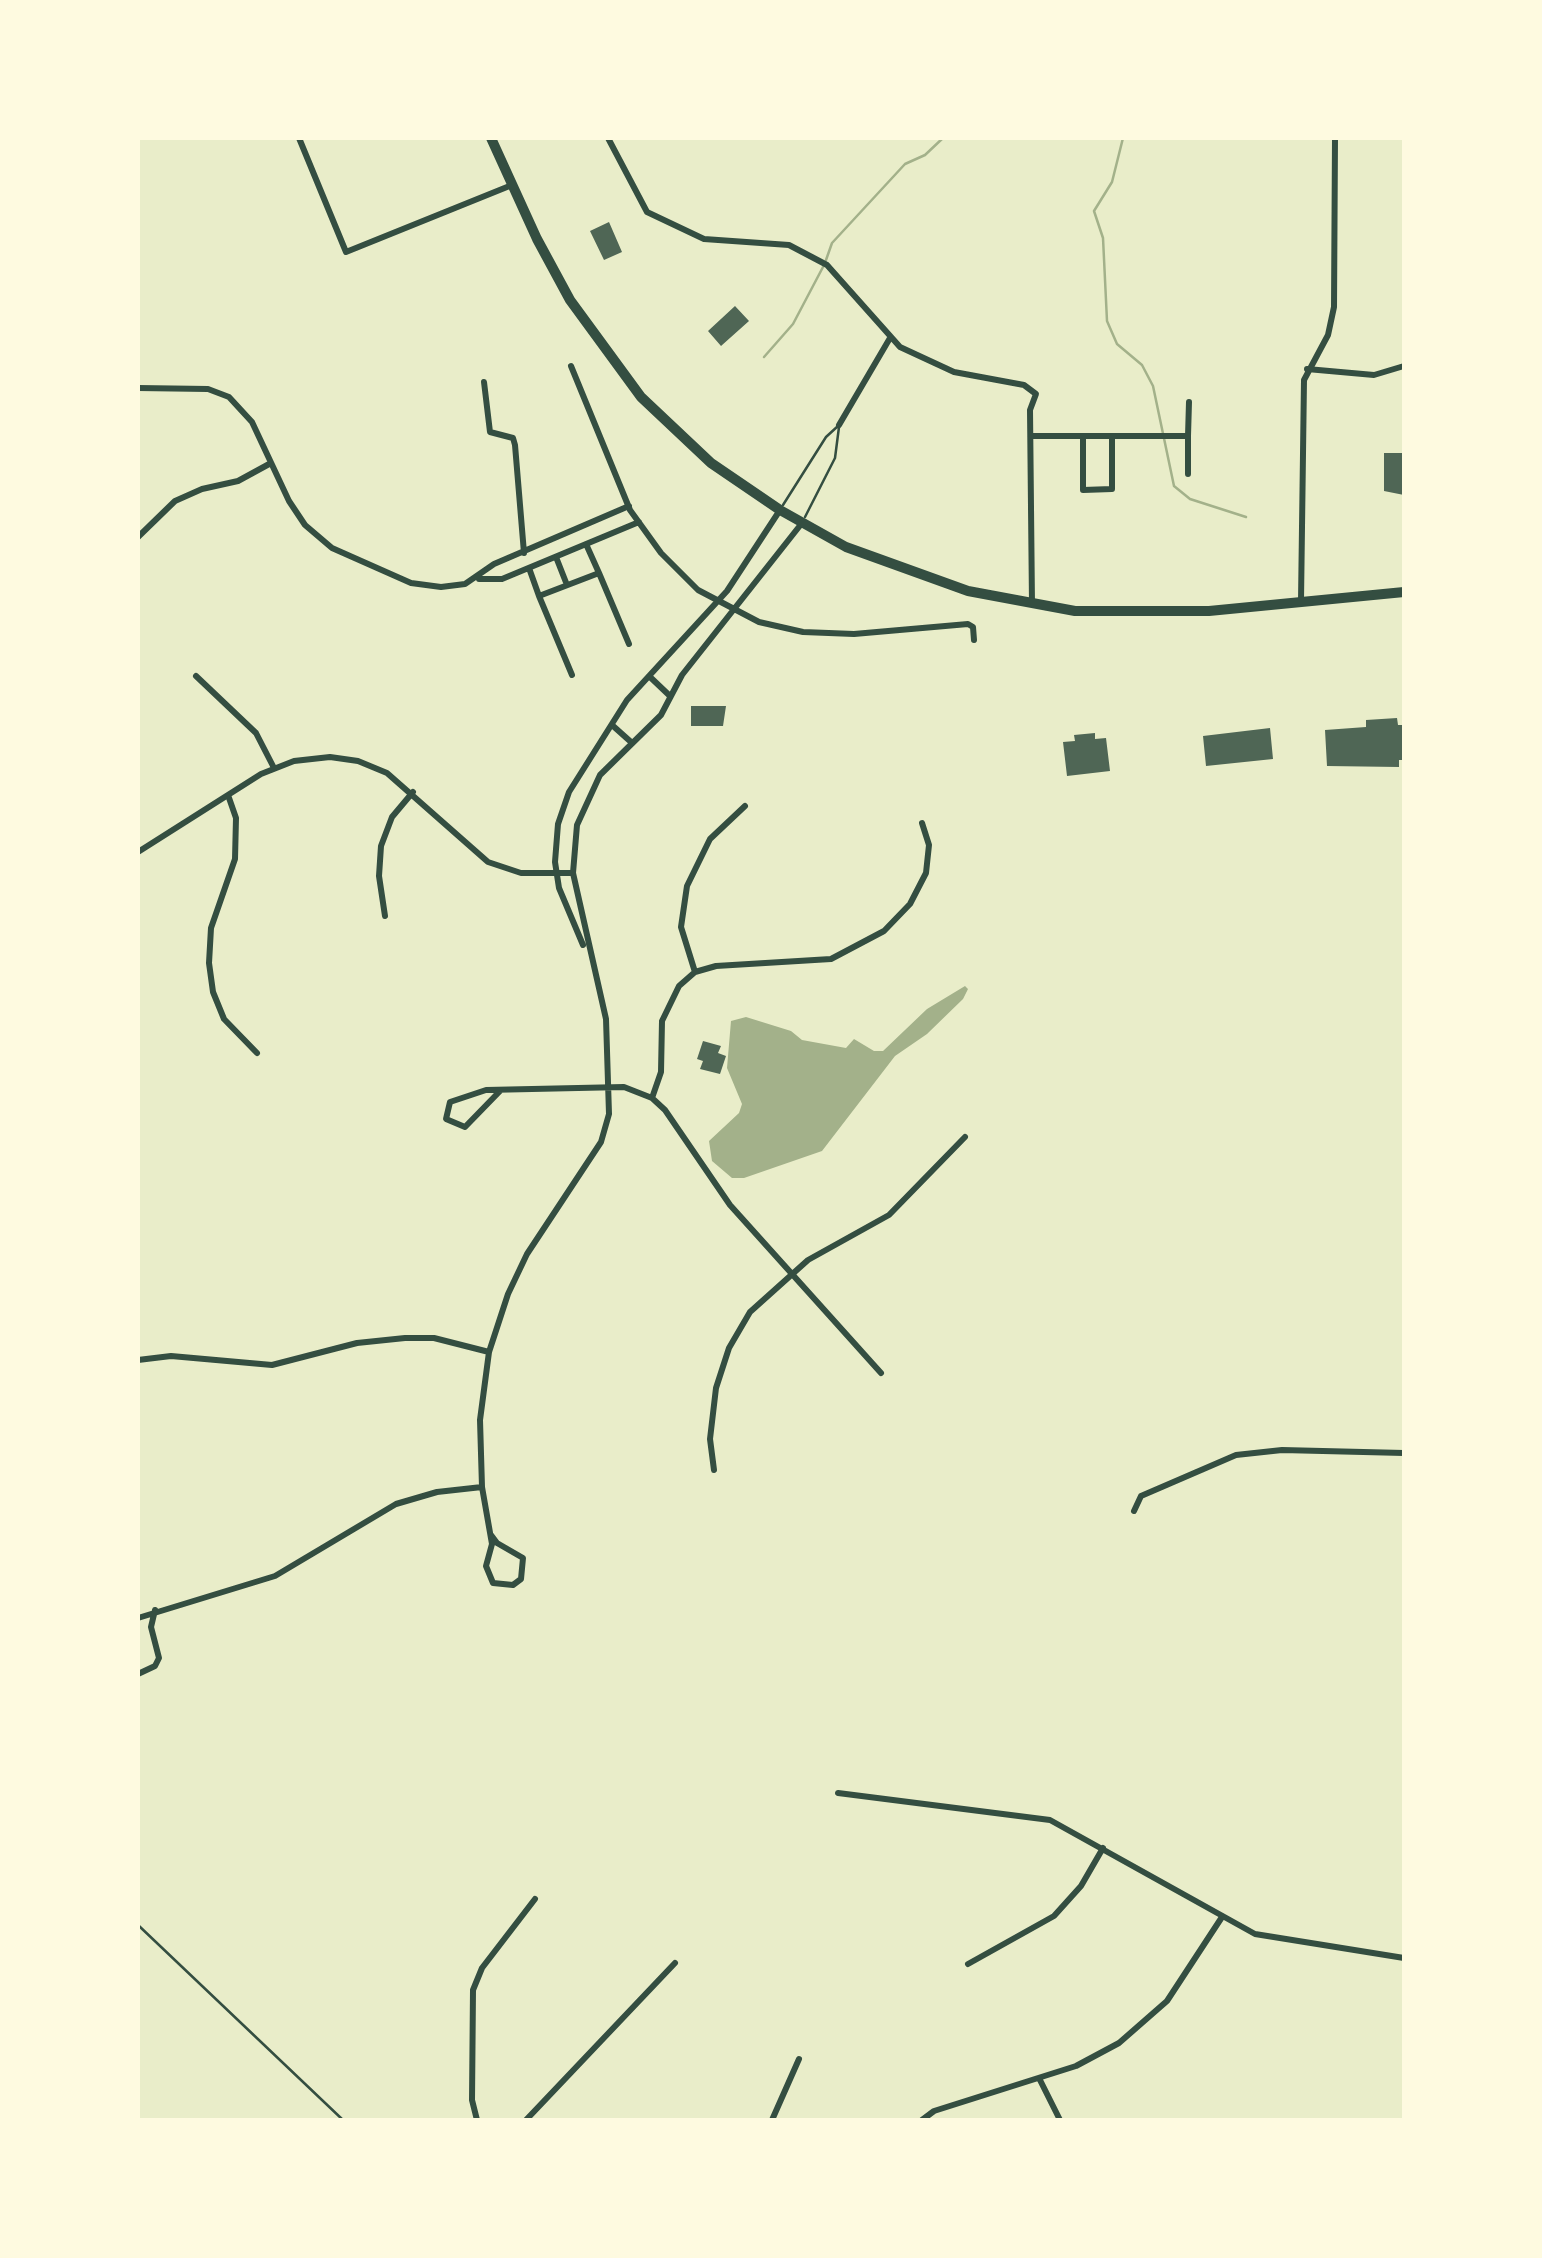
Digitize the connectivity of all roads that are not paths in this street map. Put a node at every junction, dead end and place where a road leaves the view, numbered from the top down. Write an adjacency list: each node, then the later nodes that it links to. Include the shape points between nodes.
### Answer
1 (298, 138): 5 (street, via 346,252)
2 (491, 138): 5 (main road)
3 (608, 138): 6 (street, via 646,212 687,234 765,240 804,252 827,265)
4 (1335, 138): 9 (street, via 1334,306 1328,335)
5 (512, 186): 21 (main road, via 570,300 614,366 672,431)
6 (890, 338): 13 (street); 14 (street, via 954,372 1024,385 1036,394)
7 (571, 366): 20 (street)
8 (1404, 366): 9 (street, via 1374,375)
9 (1306, 369): 36 (street)
10 (484, 382): 27 (street, via 490,432 513,438 515,445)
11 (138, 388): 18 (street, via 229,397 252,422)
12 (1189, 402): 17 (street)
13 (839, 425): 21 (lane); 23 (lane, via 835,458)
14 (1031, 436): 15 (street); 38 (street)
15 (1083, 436): 16 (street); 16 (street, via 1083,490 1112,489)
16 (1112, 436): 17 (street)
17 (1188, 436): 19 (street)
18 (271, 463): 24 (street, via 175,501); 32 (street, via 294,511 332,548 428,586)
19 (1188, 474)
20 (629, 506): 22 (street); 26 (street)
21 (780, 510): 23 (main road); 37 (street)
22 (639, 522): 25 (street); 37 (street, via 679,573)
23 (802, 522): 38 (main road, via 887,565); 39 (street)
24 (138, 537)
25 (586, 544): 28 (street); 31 (street)
26 (538, 546): 27 (street); 29 (street)
27 (524, 552): 32 (street)
28 (556, 557): 29 (street); 33 (street)
29 (545, 562): 30 (street)
30 (528, 568): 32 (street); 35 (street)
31 (599, 573): 33 (street); 41 (street)
32 (478, 579)
33 (567, 585): 35 (street)
34 (1404, 592): 36 (main road)
35 (539, 596): 42 (street)
36 (1301, 602): 38 (main road, via 1124,614)
37 (718, 603): 39 (street); 44 (street)
38 (1032, 604)
39 (734, 612): 40 (street, via 772,627 830,634 968,624); 45 (street)
40 (974, 640)
41 (628, 644)
42 (572, 675)
43 (196, 676): 48 (street, via 256,733)
44 (650, 676): 45 (street); 46 (street)
45 (670, 696): 47 (street, via 661,715)
46 (612, 726): 47 (street); 55 (street, via 563,806)
47 (632, 742): 54 (street, via 589,793 577,825)
48 (274, 768): 49 (street, via 346,758 387,773); 50 (street)
49 (413, 792): 55 (street, via 488,862 521,873); 56 (street, via 392,817 381,846)
50 (228, 794): 53 (street); 59 (street, via 236,818 236,860 212,928 209,962 224,1019)
51 (745, 806): 58 (street, via 710,839 687,886 681,927)
52 (922, 823): 58 (street, via 926,873 910,904 884,931 831,959 738,962)
53 (138, 852)
54 (573, 873): 55 (street); 57 (street)
55 (557, 874): 57 (street)
56 (385, 916)
57 (593, 964): 60 (street, via 606,1018)
58 (694, 972): 62 (street, via 666,1006)
59 (258, 1053)
60 (611, 1087): 61 (street); 62 (street); 65 (street, via 601,1142 527,1254)
61 (500, 1091): 61 (street, via 465,1127 446,1120 450,1102)
62 (652, 1098): 64 (street)
63 (965, 1137): 64 (street, via 889,1215)
64 (790, 1274): 67 (street); 69 (street, via 750,1312 729,1348 713,1406)
65 (489, 1352): 66 (street, via 405,1338 272,1365 171,1356); 70 (street, via 480,1420)
66 (138, 1360)
67 (881, 1373)
68 (1404, 1453): 71 (street, via 1236,1455 1141,1496)
69 (714, 1470)
70 (482, 1487): 72 (street); 73 (street, via 396,1504 276,1576)
71 (1134, 1511)
72 (492, 1535): 72 (street, via 488,1576 513,1585 522,1579 523,1558)
73 (156, 1609): 74 (street); 75 (street, via 151,1626 159,1658)
74 (138, 1618)
75 (138, 1674)
76 (838, 1793): 77 (street, via 1040,1818)
77 (1103, 1848): 79 (street); 82 (street, via 1054,1916)
78 (535, 1899): 85 (street, via 473,1990)
79 (1222, 1917): 80 (street, via 1273,1939); 84 (street, via 1158,2012 1098,2056)
80 (1404, 1958)
81 (675, 1964): 86 (street)
82 (968, 1964)
83 (799, 2059): 87 (street)
84 (1040, 2078): 88 (street, via 934,2110); 89 (street)
85 (477, 2120)
86 (526, 2120)
87 (772, 2120)
88 (922, 2120)
89 (1060, 2120)

